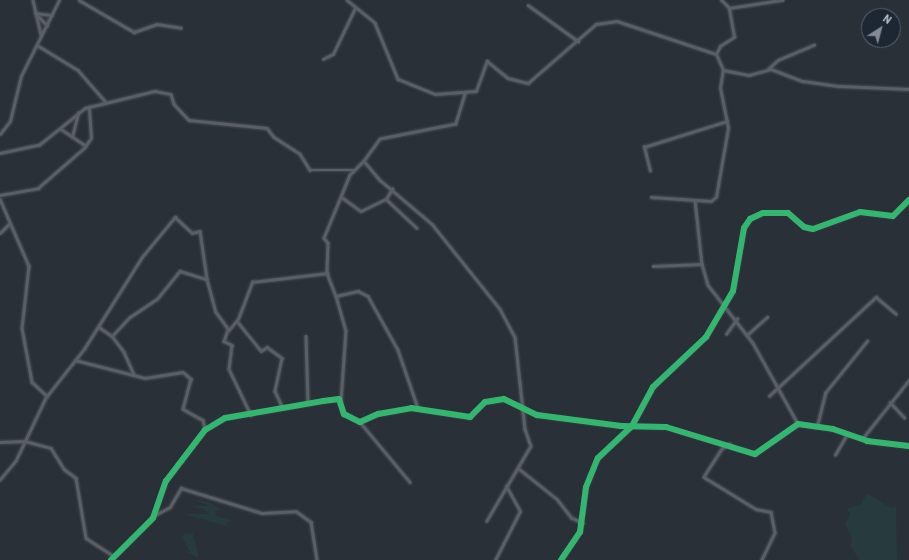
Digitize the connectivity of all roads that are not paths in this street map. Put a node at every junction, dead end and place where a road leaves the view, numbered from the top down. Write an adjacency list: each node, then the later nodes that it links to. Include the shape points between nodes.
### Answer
1 (33, 0): 10 (street)
2 (59, 0): 11 (street)
3 (80, 0): 13 (street, via 134,32 165,24)
4 (347, 0): 8 (street)
5 (721, 0): 9 (street)
6 (782, 0): 9 (street)
7 (528, 5): 15 (street)
8 (355, 8): 19 (street, via 333,54); 23 (street, via 375,23 398,79 429,93)
9 (729, 8): 18 (street, via 734,37 720,46)
10 (35, 14): 11 (street); 12 (street); 14 (street)
11 (52, 15): 12 (street)
12 (47, 25): 14 (street)
13 (181, 28)
14 (41, 34): 17 (street)
15 (578, 41): 18 (street, via 596,24 617,22); 23 (street, via 528,83 508,78 487,61 480,87)
16 (814, 45): 20 (street, via 778,60)
17 (37, 46): 24 (street, via 78,70); 29 (street, via 21,76 10,121)
18 (716, 54): 21 (street)
19 (323, 58)
20 (768, 69): 21 (street, via 749,75); 22 (street, via 803,81)
21 (723, 70): 27 (street, via 720,88)
22 (909, 90)
23 (465, 94): 33 (street, via 456,124 380,139)
24 (105, 101): 25 (street); 34 (street, via 166,92 189,120 267,128 274,137 300,154 310,170)
25 (89, 107): 26 (street); 31 (street, via 91,138)
26 (80, 111): 28 (street); 30 (street)
27 (727, 121): 35 (street, via 644,147); 42 (street, via 725,159 716,197)
28 (61, 129): 30 (street); 32 (street, via 39,145)
29 (0, 134)
30 (72, 137): 31 (street)
31 (86, 146): 37 (street, via 38,188)
32 (0, 153)
33 (364, 161): 34 (street); 36 (street)
34 (354, 170): 39 (street)
35 (650, 171)
36 (392, 189): 41 (street); 75 (street, via 423,214 500,309 515,337)
37 (0, 195)
38 (651, 197): 42 (street)
39 (343, 198): 41 (street, via 360,211); 49 (street, via 324,238 328,243)
40 (0, 199): 44 (street)
41 (386, 199): 45 (street)
42 (695, 200): 47 (street)
43 (909, 200): 52 (street, via 893,216 860,212 813,229 804,227 788,213 755,216 744,228 735,288)
44 (9, 224): 46 (street); 68 (street, via 30,272 21,314 28,364 32,382)
45 (417, 228)
46 (0, 233)
47 (702, 264): 48 (street); 52 (street, via 708,285)
48 (653, 266)
49 (327, 273): 51 (street); 55 (street, via 252,282)
50 (207, 279): 57 (street, via 200,231 192,233 175,218 124,283); 58 (street, via 216,312); 61 (street, via 180,271 157,299 130,317)
51 (336, 296): 70 (street, via 346,330); 74 (street, via 358,291 368,296 398,350)
52 (724, 305): 56 (street); 80 (street, via 706,337 648,393)
53 (896, 314): 67 (street, via 876,297)
54 (767, 317): 60 (street)
55 (238, 319): 58 (street); 73 (street, via 237,325 261,351 267,346 282,358 275,391)
56 (737, 319): 59 (street); 60 (street)
57 (99, 327): 61 (street); 64 (street)
58 (229, 330): 76 (street, via 224,341 232,345 229,369)
59 (726, 334)
60 (747, 334): 67 (street)
61 (112, 336): 65 (street, via 126,355)
62 (306, 336): 72 (street)
63 (867, 340): 81 (street, via 825,393)
64 (75, 360): 65 (street); 68 (street)
65 (134, 374): 82 (street, via 147,379 183,372 191,379 183,409 203,420)
66 (909, 380): 71 (street)
67 (780, 388): 69 (street); 79 (street)
68 (47, 396): 85 (street)
69 (769, 396)
70 (341, 401): 72 (street); 78 (street, via 344,414)
71 (890, 402): 77 (street); 84 (street)
72 (308, 404): 73 (street)
73 (283, 408): 76 (street)
74 (418, 408): 75 (street, via 470,417 485,402 497,398); 78 (street, via 378,414)
75 (524, 409): 80 (street, via 545,416); 90 (street, via 531,446)
76 (251, 415): 82 (street, via 225,418)
77 (904, 417)
78 (360, 422): 92 (street)
79 (798, 424): 81 (street); 87 (street, via 759,454)
80 (632, 426): 87 (street, via 666,427); 96 (street, via 598,458 591,470)
81 (818, 426): 83 (street)
82 (205, 430): 94 (street, via 166,481)
83 (846, 434): 84 (street); 89 (street)
84 (862, 439): 88 (street)
85 (25, 441): 86 (street); 91 (street, via 16,461); 97 (street, via 47,445 64,469 76,477 86,538)
86 (0, 442)
87 (730, 444): 102 (street, via 722,449 704,477 756,509 771,512 775,533)
88 (909, 446)
89 (834, 455)
90 (518, 468): 93 (street); 96 (street, via 557,499 572,518)
91 (0, 480)
92 (410, 482)
93 (506, 486): 95 (street); 100 (street, via 520,511)
94 (155, 515): 97 (street); 99 (street, via 171,506 181,488 262,514 296,511 311,522)
95 (487, 521)
96 (583, 523): 101 (street)
97 (114, 556): 98 (street)
98 (111, 560)
99 (317, 560)
100 (495, 560)
101 (561, 560)
102 (762, 560)

